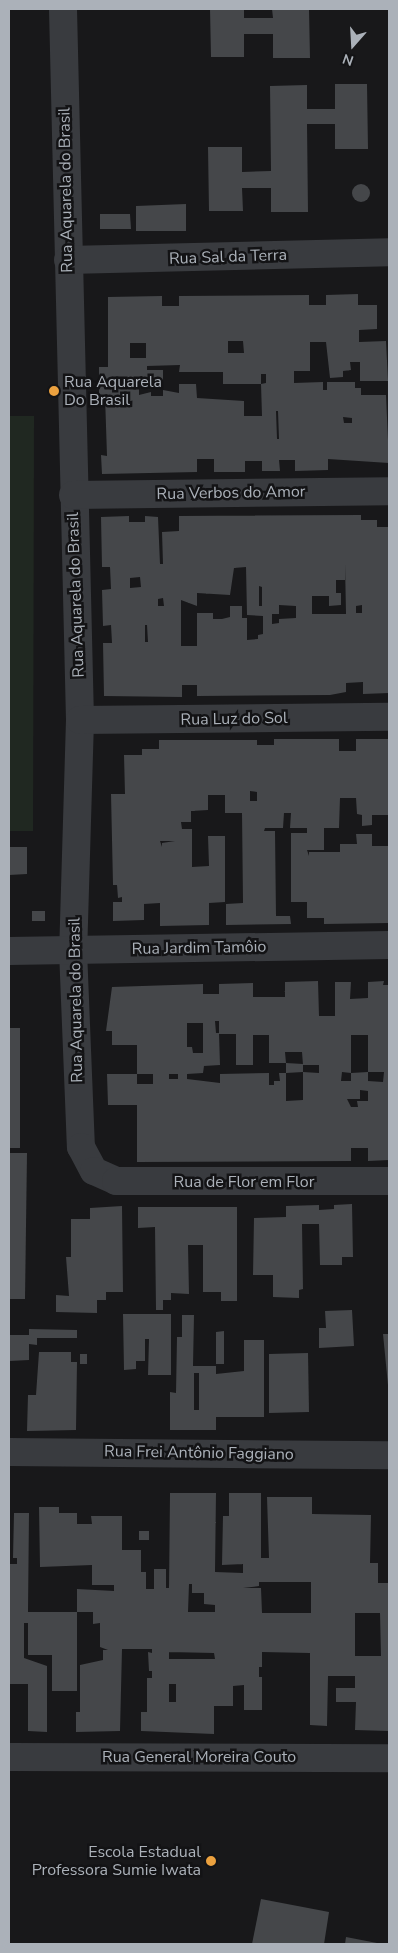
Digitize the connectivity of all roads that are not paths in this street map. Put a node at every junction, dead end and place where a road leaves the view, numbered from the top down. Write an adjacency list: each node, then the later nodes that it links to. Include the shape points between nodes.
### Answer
1 (63, 9): 3 (street, Rua Aquarela do Brasil)
2 (389, 252): 3 (street, Rua Sal da Terra)
3 (68, 260): 5 (street, Rua Aquarela do Brasil)
4 (389, 491): 5 (street, Rua Verbos do Amor)
5 (73, 495): 7 (street, Rua Aquarela do Brasil)
6 (389, 717): 7 (street, Rua Luz do Sol)
7 (80, 720): 9 (street, Rua Aquarela do Brasil)
8 (389, 945): 9 (street, Rua Jardim Tamôio)
9 (73, 950): 10 (street, Rua Jardim Tamôio); 11 (street, Rua Aquarela do Brasil, via 81,1147 90,1167)
10 (9, 951)
11 (100, 1174): 12 (street, Rua de Flor em Flor, via 116,1181)
12 (389, 1181)
13 (9, 1452): 14 (street, Rua Frei Antônio Faggiano)
14 (389, 1455)
15 (9, 1757): 16 (street, Rua General Moreira Couto)
16 (389, 1758)

